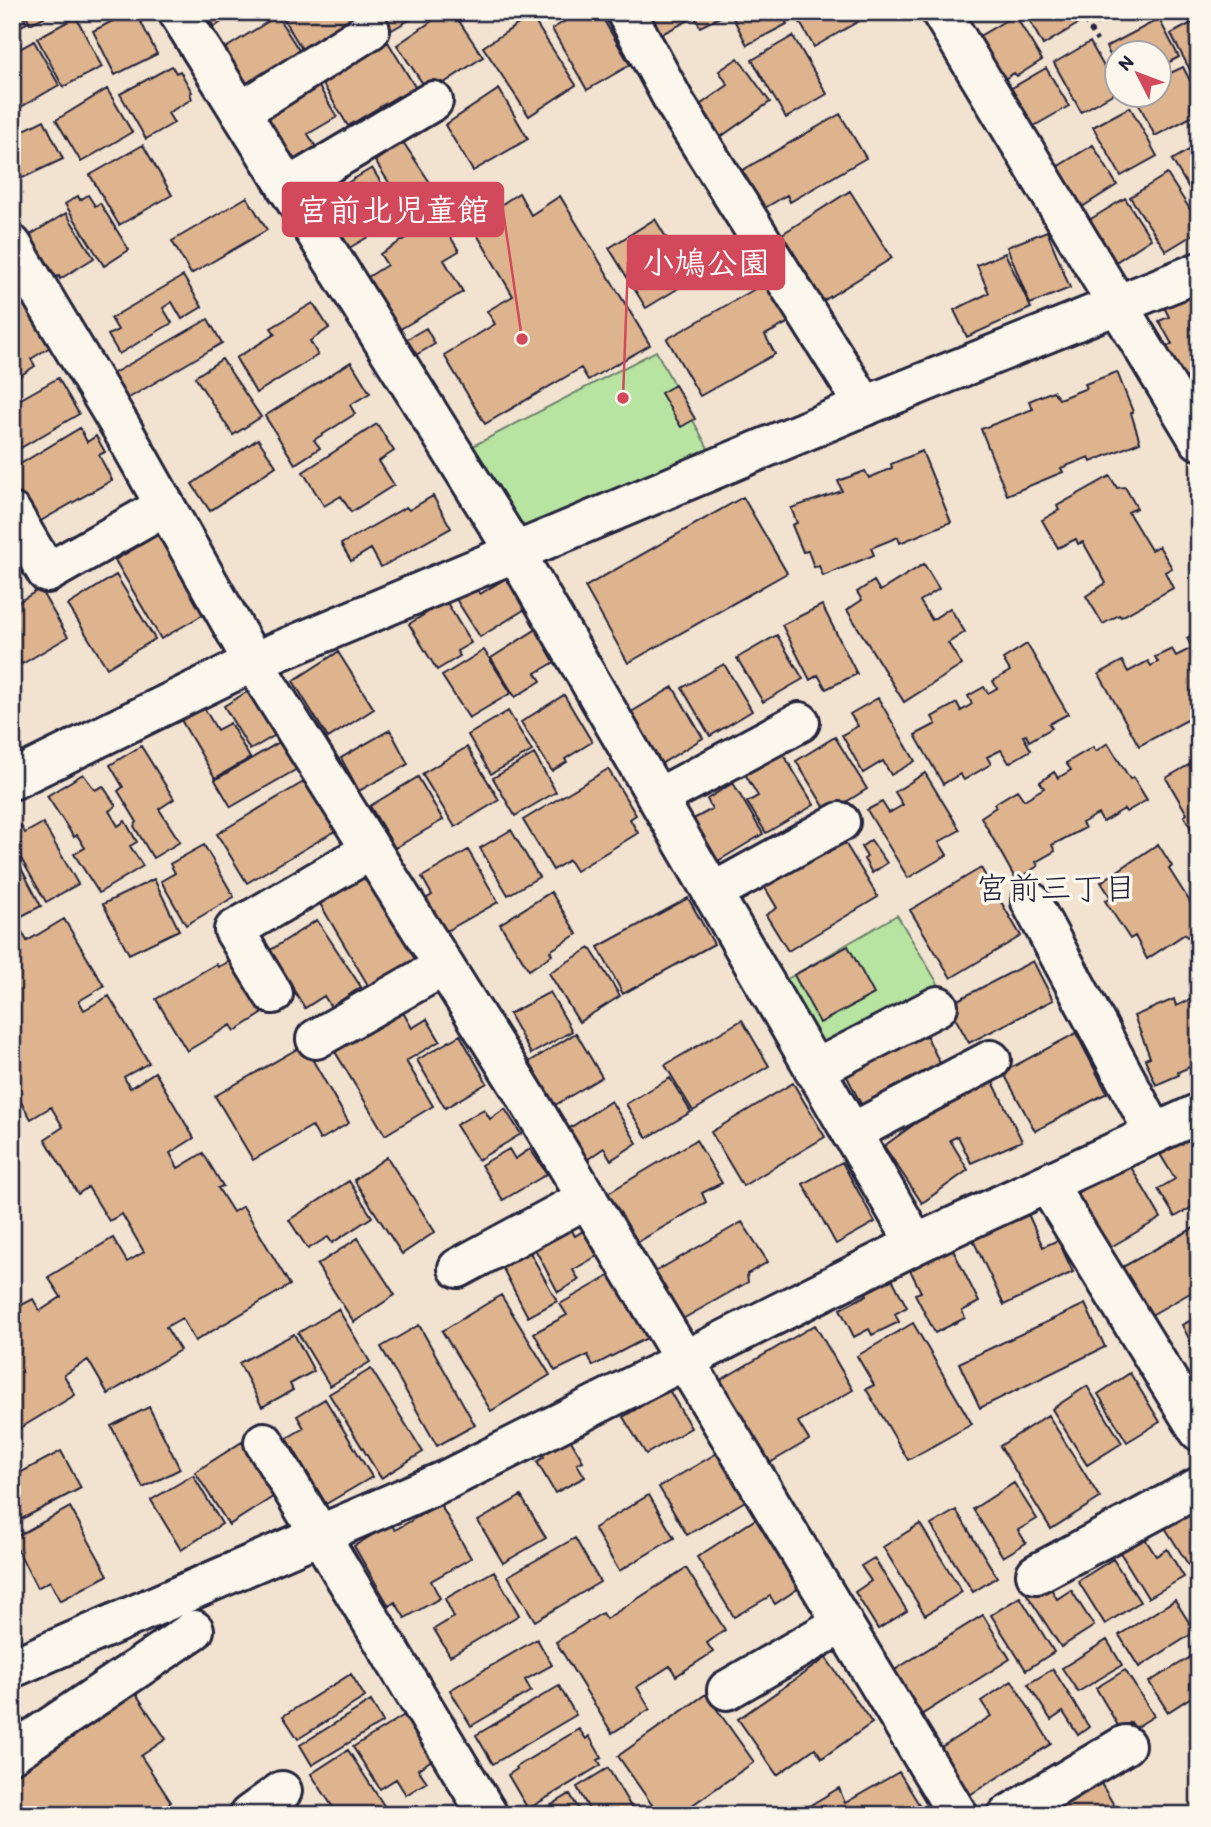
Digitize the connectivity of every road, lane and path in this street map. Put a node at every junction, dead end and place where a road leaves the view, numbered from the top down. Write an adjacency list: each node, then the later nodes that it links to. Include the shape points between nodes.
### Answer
1 (178, 12): 8 (street)
2 (626, 12): 13 (street, via 675,103)
3 (941, 12): 12 (street)
4 (1080, 12): 6 (path)
5 (370, 30): 8 (street)
6 (1097, 41)
7 (433, 101): 9 (street)
8 (240, 112): 9 (street)
9 (287, 188): 17 (street)
10 (12, 245): 15 (street)
11 (1199, 272): 12 (street)
12 (1118, 304): 13 (street); 14 (street)
13 (865, 406): 17 (street)
14 (1199, 440)
15 (165, 506): 16 (street, via 47,573); 18 (street)
16 (12, 513)
17 (516, 552): 18 (street); 21 (street)
18 (253, 662): 20 (street); 23 (street)
19 (800, 722): 21 (street)
20 (12, 780)
21 (658, 798): 24 (street)
22 (840, 822): 24 (street)
23 (371, 850): 26 (street); 27 (street, via 234,930)
24 (712, 893): 31 (street)
25 (1031, 902): 34 (street)
26 (444, 966): 29 (street); 36 (street)
27 (273, 994)
28 (939, 1006): 31 (street)
29 (316, 1039)
30 (991, 1060): 33 (street)
31 (814, 1070): 33 (street)
32 (1199, 1113): 34 (street)
33 (851, 1133): 37 (street)
34 (1154, 1134): 35 (street)
35 (1048, 1185): 37 (street); 40 (street)
36 (588, 1198): 38 (street); 39 (street)
37 (916, 1244): 39 (street)
38 (458, 1268)
39 (684, 1359): 43 (street, via 446,1480); 45 (street)
40 (1199, 1431)
41 (264, 1442): 43 (street)
42 (1199, 1487): 44 (street)
43 (321, 1535): 47 (street); 53 (street)
44 (1036, 1574)
45 (843, 1623): 48 (street); 54 (street)
46 (194, 1630): 50 (street)
47 (12, 1668)
48 (727, 1690)
49 (1125, 1745): 55 (street)
50 (12, 1753)
51 (282, 1791): 52 (street)
52 (250, 1815)
53 (488, 1815)
54 (958, 1815)
55 (1008, 1815)

